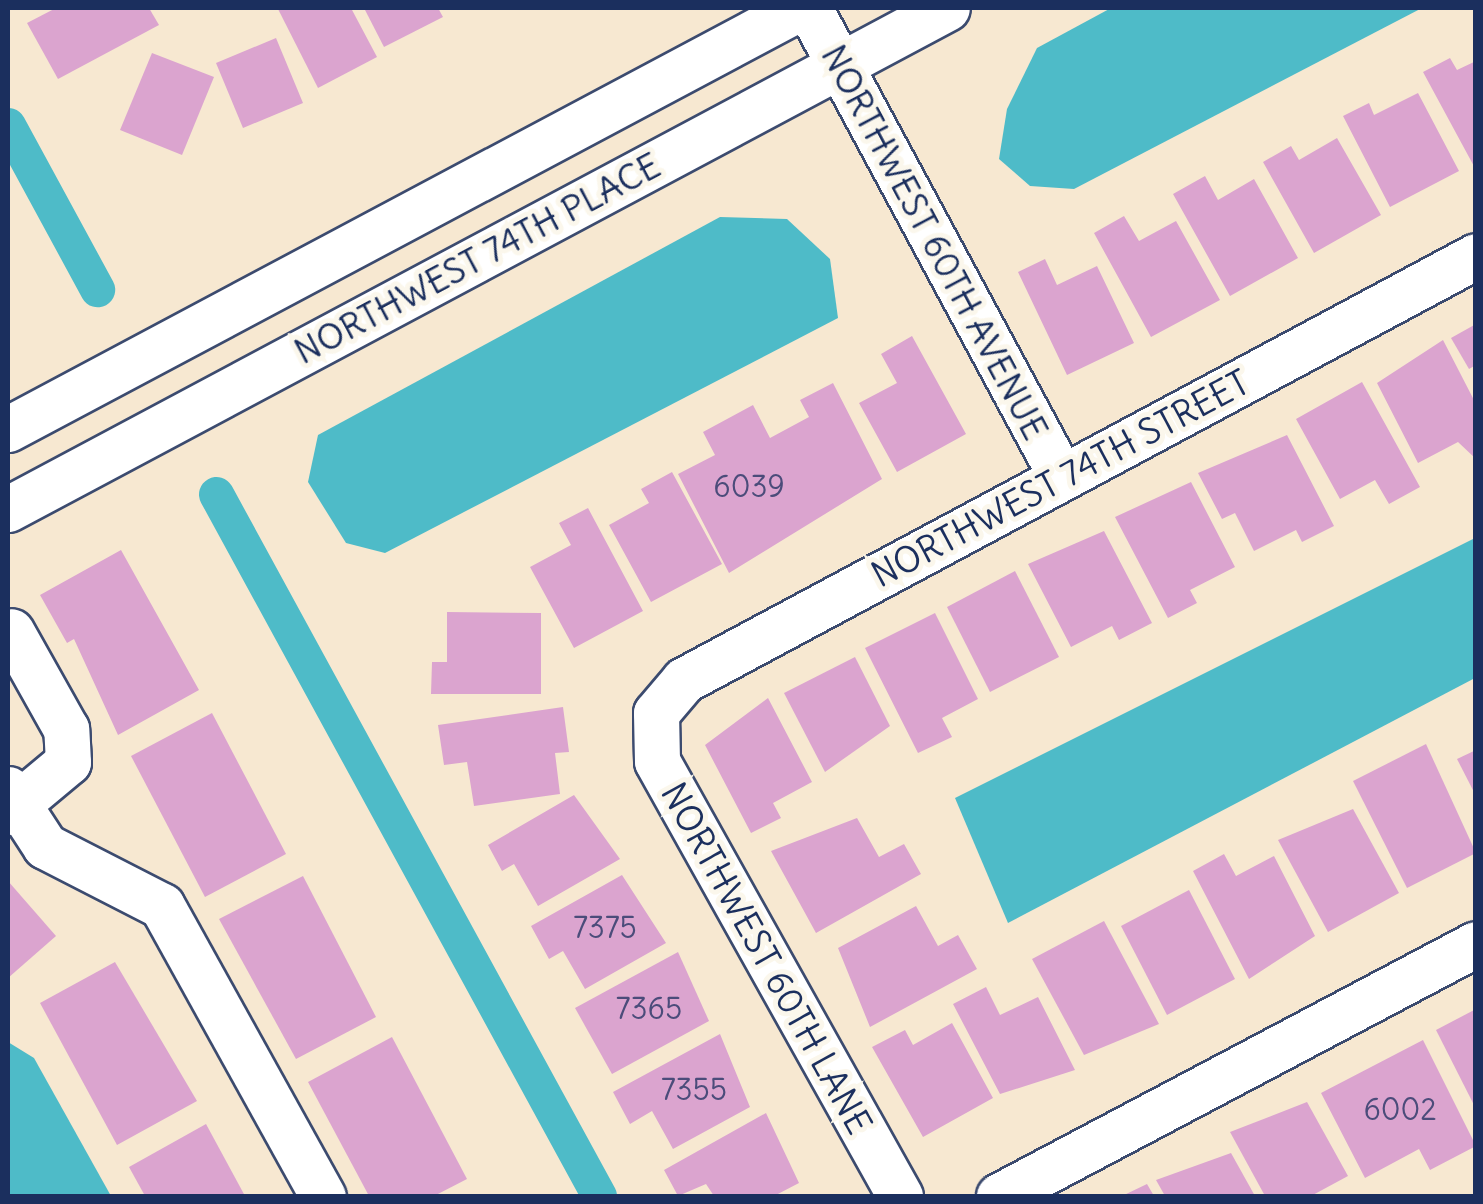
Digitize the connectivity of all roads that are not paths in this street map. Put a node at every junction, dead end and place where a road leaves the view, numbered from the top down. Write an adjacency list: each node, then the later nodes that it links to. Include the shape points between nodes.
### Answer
1 (799, 8): 6 (street, NORTHWEST 74TH PLACE)
2 (810, 8): 4 (street, NORTHWEST 60TH AVENUE)
3 (947, 8): 4 (street, NORTHWEST 74TH PLACE)
4 (840, 64): 7 (street, NORTHWEST 60TH AVENUE); 8 (street, NORTHWEST 74TH PLACE)
5 (1476, 256): 7 (street, NORTHWEST 74TH STREET)
6 (8, 429)
7 (1061, 476): 10 (street, NORTHWEST 74TH STREET, via 684,680)
8 (8, 509)
9 (10, 631): 11 (street, via 66,729 68,762)
10 (656, 713): 14 (street, NORTHWEST 60TH LANE, via 657,761)
11 (11, 802): 13 (street, via 45,846 162,906)
12 (1476, 944): 15 (street)
13 (323, 1196)
14 (900, 1196)
15 (999, 1196)

